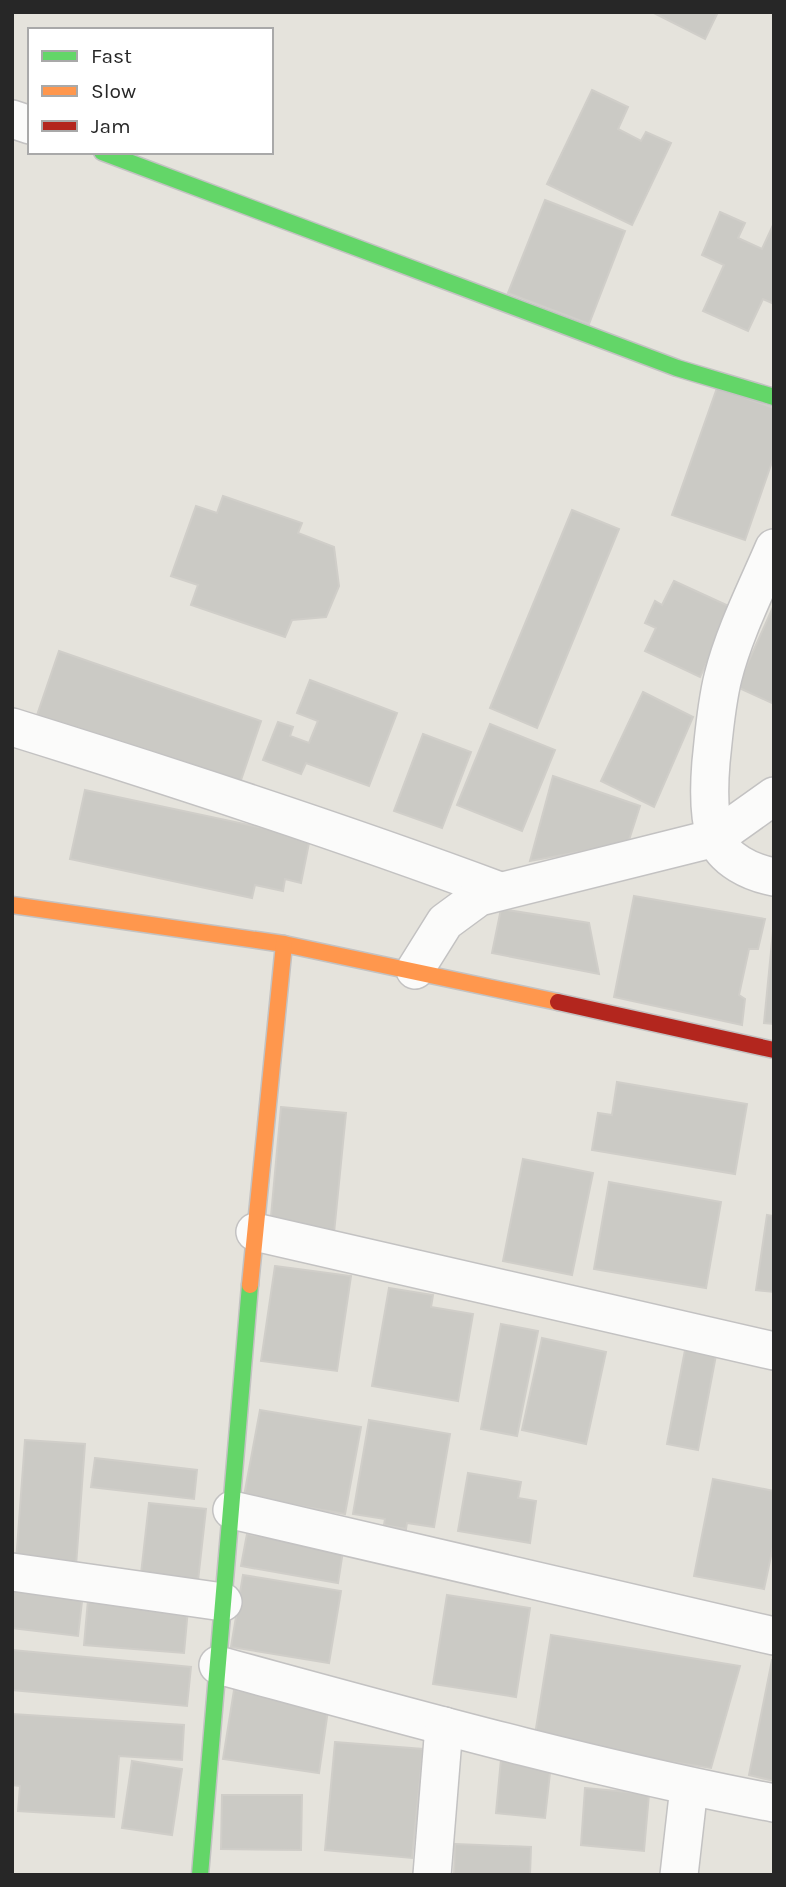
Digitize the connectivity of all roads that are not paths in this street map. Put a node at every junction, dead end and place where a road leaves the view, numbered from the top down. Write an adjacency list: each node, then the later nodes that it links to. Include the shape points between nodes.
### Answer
1 (107, 154): 2 (street, via 677,368)
2 (774, 397)
3 (774, 548): 6 (street, via 723,678 709,792)
4 (12, 727): 8 (street, via 191,782)
5 (774, 796): 6 (street)
6 (715, 838): 7 (street, via 730,858 756,874); 8 (street)
7 (774, 877)
8 (500, 891): 11 (street, via 479,897 445,922)
9 (12, 905): 10 (street)
10 (284, 944): 11 (street); 13 (street)
11 (415, 970): 12 (street)
12 (774, 1050)
13 (255, 1232): 14 (street); 15 (street)
14 (774, 1351)
15 (232, 1510): 17 (street); 18 (street)
16 (12, 1572): 17 (street)
17 (223, 1602): 19 (street)
18 (774, 1636)
19 (218, 1665): 20 (street); 23 (street)
20 (444, 1726): 21 (street); 24 (street)
21 (689, 1787): 22 (street); 25 (street)
22 (774, 1803)
23 (200, 1875)
24 (432, 1875)
25 (679, 1875)

